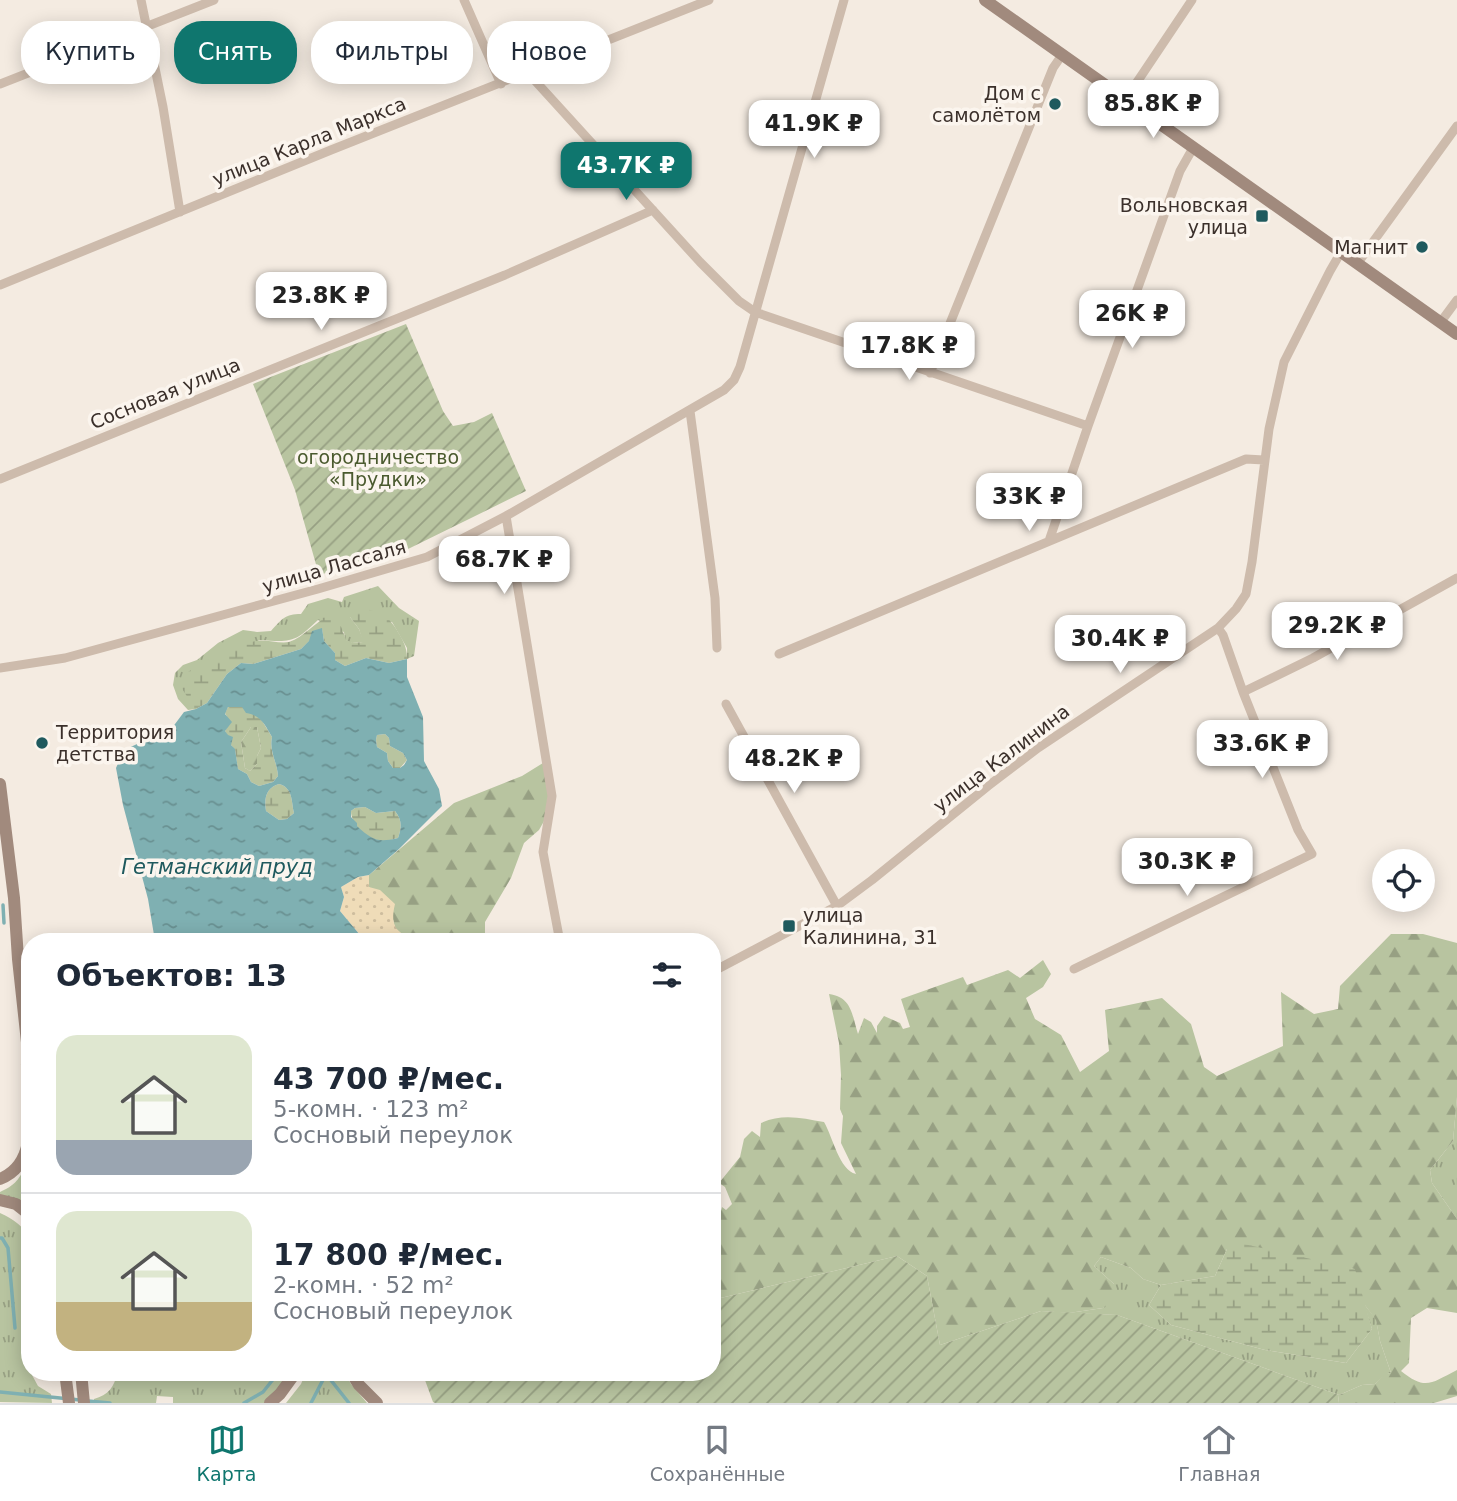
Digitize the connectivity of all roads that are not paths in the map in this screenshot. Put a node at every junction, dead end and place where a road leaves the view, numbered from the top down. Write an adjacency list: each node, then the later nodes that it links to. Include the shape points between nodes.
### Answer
1 (141, 0): 8 (street)
2 (214, 0): 9 (street)
3 (464, 0): 11 (street)
4 (709, 0): 10 (street, улица Карла Маркса)
5 (844, 0): 27 (street, улица Лассаля)
6 (985, 0): 12 (main road)
7 (1192, 0): 18 (street)
8 (146, 21)
9 (158, 21)
10 (611, 40)
11 (487, 52)
12 (1062, 55): 18 (main road); 30 (street)
13 (21, 76): 14 (street)
14 (0, 84)
15 (159, 84): 22 (street)
16 (501, 84): 22 (street, улица Карла Маркса)
17 (538, 84): 21 (street)
18 (1125, 100): 20 (main road)
19 (1457, 126): 24 (street)
20 (1193, 148): 23 (main road); 32 (street, via 1180,171)
21 (653, 210): 27 (street, via 700,262); 34 (street, Сосновая улица, via 469,290)
22 (180, 212): 25 (street, улица Карла Маркса)
23 (1341, 253): 24 (main road); 33 (street, улица Калинина, via 1284,362)
24 (1357, 264): 28 (main road)
25 (0, 285)
26 (1457, 300): 28 (street)
27 (755, 312): 30 (street); 31 (street, улица Лассаля, via 734,380)
28 (1440, 323): 29 (main road)
29 (1457, 334)
30 (930, 373): 32 (street)
31 (690, 411): 35 (street, улица Лассаля); 39 (street, via 715,598)
32 (1088, 426): 36 (street)
33 (1264, 460): 36 (street, via 1246,459); 38 (street, улица Калинина, via 1246,594)
34 (0, 479)
35 (506, 516): 41 (street, улица Лассаля, via 427,557 393,568 65,658); 47 (street, via 552,796 543,852)
36 (1049, 541): 40 (street)
37 (1457, 578): 42 (street)
38 (1218, 628): 42 (street); 45 (street, улица Калинина, via 1038,748)
39 (717, 648)
40 (779, 654)
41 (0, 668)
42 (1243, 692): 50 (street, via 1312,854)
43 (726, 704): 45 (street)
44 (0, 784): 46 (main road)
45 (837, 906): 49 (street, улица Калинина)
46 (17, 923): 48 (main road); 51 (main road)
47 (558, 933)
48 (21, 945)
49 (721, 966)
50 (1074, 969)
51 (21, 972)
52 (21, 1164): 53 (main road)
53 (0, 1179)
54 (0, 1200): 55 (main road)
55 (21, 1208)
56 (66, 1381): 60 (main road)
57 (81, 1381): 61 (main road)
58 (289, 1381): 62 (main road)
59 (357, 1381): 63 (main road)
60 (69, 1403)
61 (84, 1403)
62 (270, 1403)
63 (377, 1403)

